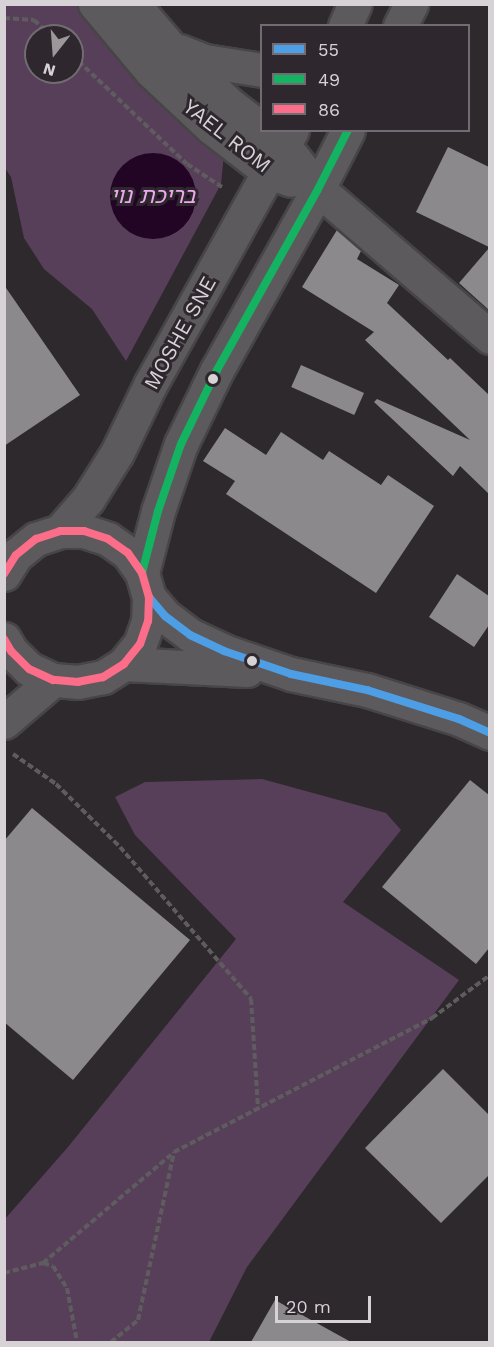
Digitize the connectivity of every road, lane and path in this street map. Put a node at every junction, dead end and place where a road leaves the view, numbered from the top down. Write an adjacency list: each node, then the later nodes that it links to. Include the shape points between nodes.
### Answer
1 (94, 4): 13 (street, YAEL ROM, via 151,71 212,128)
2 (133, 4): 7 (street, YAEL ROM)
3 (411, 4): 6 (street)
4 (4, 18): 5 (path, via 34,20)
5 (38, 24)
6 (401, 24)
7 (170, 47): 9 (street, via 205,61); 10 (street, YAEL ROM)
8 (84, 66): 15 (path, via 187,164)
9 (260, 70)
10 (260, 130)
11 (262, 132): 13 (street, YAEL ROM)
12 (347, 132): 14 (street)
13 (274, 142): 14 (street, YAEL ROM); 15 (street, MOSHE SNE)
14 (318, 189): 16 (street, YAEL ROM); 19 (street, via 217,370 181,444 158,511)
15 (250, 206): 17 (street, MOSHE SNE, via 117,453 88,500)
16 (489, 337)
17 (60, 531): 18 (street, via 36,539); 19 (street, via 84,531 108,538 128,553)
18 (8, 558)
19 (146, 585): 21 (street, via 148,621 140,644); 22 (street, via 165,616 190,635)
20 (4, 639): 23 (street, via 29,669)
21 (124, 664): 22 (street); 23 (street, via 103,677 78,682)
22 (291, 674): 25 (street, via 367,690 459,719)
23 (53, 680): 24 (street)
24 (4, 722)
25 (489, 733)
26 (4, 748): 28 (path, via 56,784 120,847 251,999)
27 (489, 975): 28 (path, via 432,1018)
28 (258, 1108): 29 (path)
29 (174, 1152): 30 (path); 33 (path, via 138,1320)
30 (44, 1263): 31 (path); 32 (path, via 53,1266 67,1288)
31 (4, 1273)
32 (77, 1342)
33 (111, 1342)

